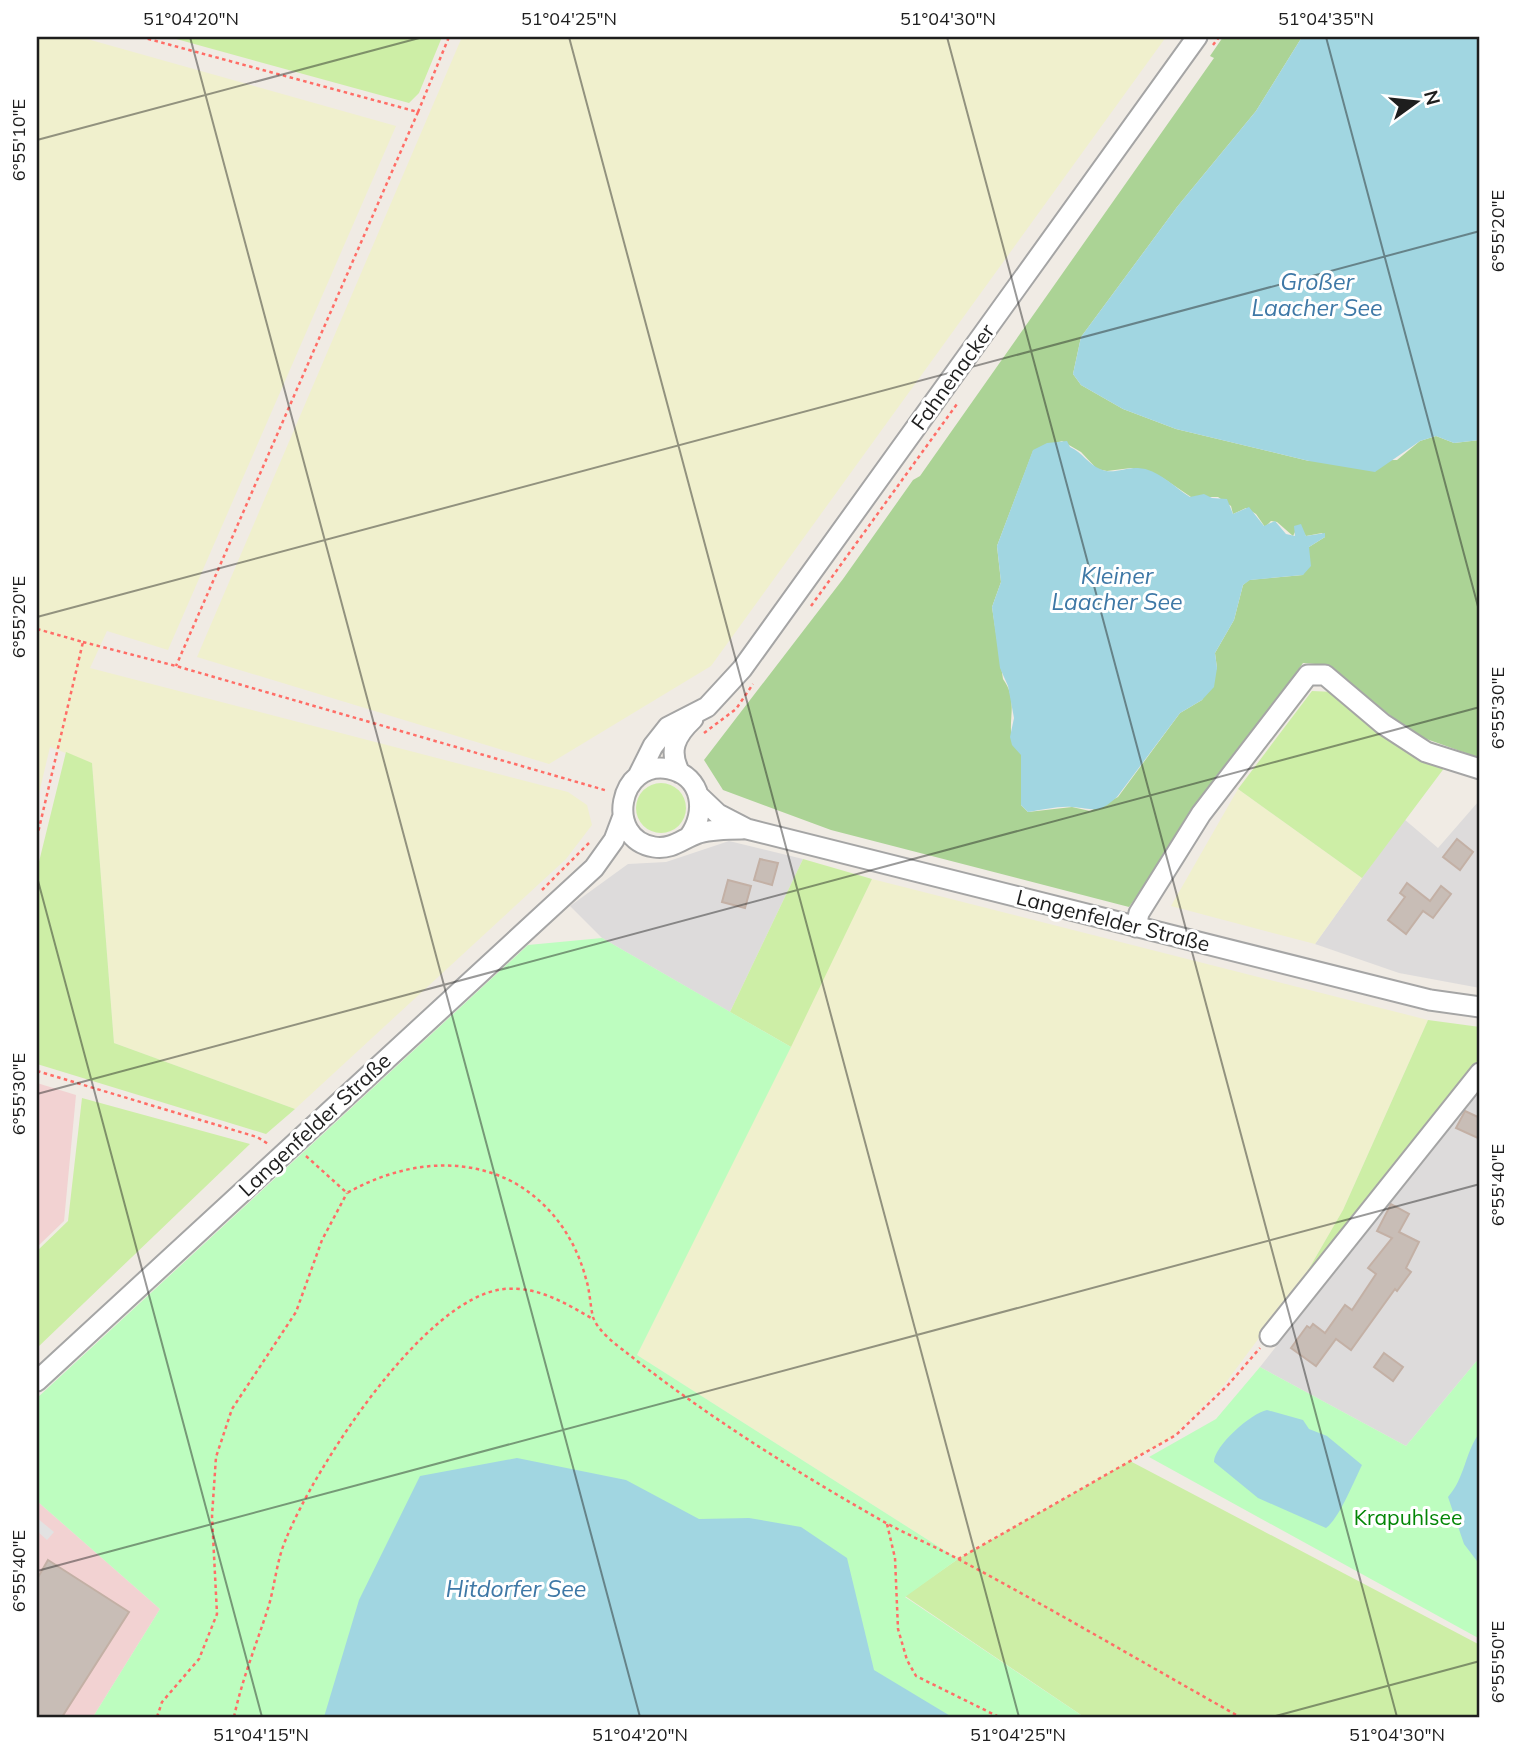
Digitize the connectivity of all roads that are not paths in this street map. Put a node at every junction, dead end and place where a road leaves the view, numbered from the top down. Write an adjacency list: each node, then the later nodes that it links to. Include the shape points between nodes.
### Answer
1 (1197, 37): 2 (street, Fahnenacker, via 742,669)
2 (701, 711): 4 (street, Fahnenacker, via 682,730 674,747); 5 (street, Fahnenacker, via 668,727)
3 (1480, 769): 12 (street, Langenfelder Straße, via 1426,752 1383,724 1325,675 1308,675 1201,814)
4 (680, 773): 5 (street, via 663,768); 6 (street, Langenfelder Straße)
5 (638, 776): 7 (street, Langenfelder Straße, via 612,792)
6 (699, 796): 8 (street, Langenfelder Straße, via 718,814); 9 (street, via 700,818)
7 (623, 816): 10 (street, via 632,835); 11 (street, Langenfelder Straße, via 614,840)
8 (747, 829): 9 (street, Langenfelder Straße); 12 (street, Langenfelder Straße)
9 (689, 837): 10 (street, Langenfelder Straße, via 666,848)
10 (648, 846): 11 (street, Langenfelder Straße)
11 (593, 868): 16 (street, Langenfelder Straße)
12 (1138, 920): 13 (street, Langenfelder Straße, via 1430,1000)
13 (1480, 1007)
14 (1480, 1073): 15 (street)
15 (1270, 1336)
16 (37, 1381)

